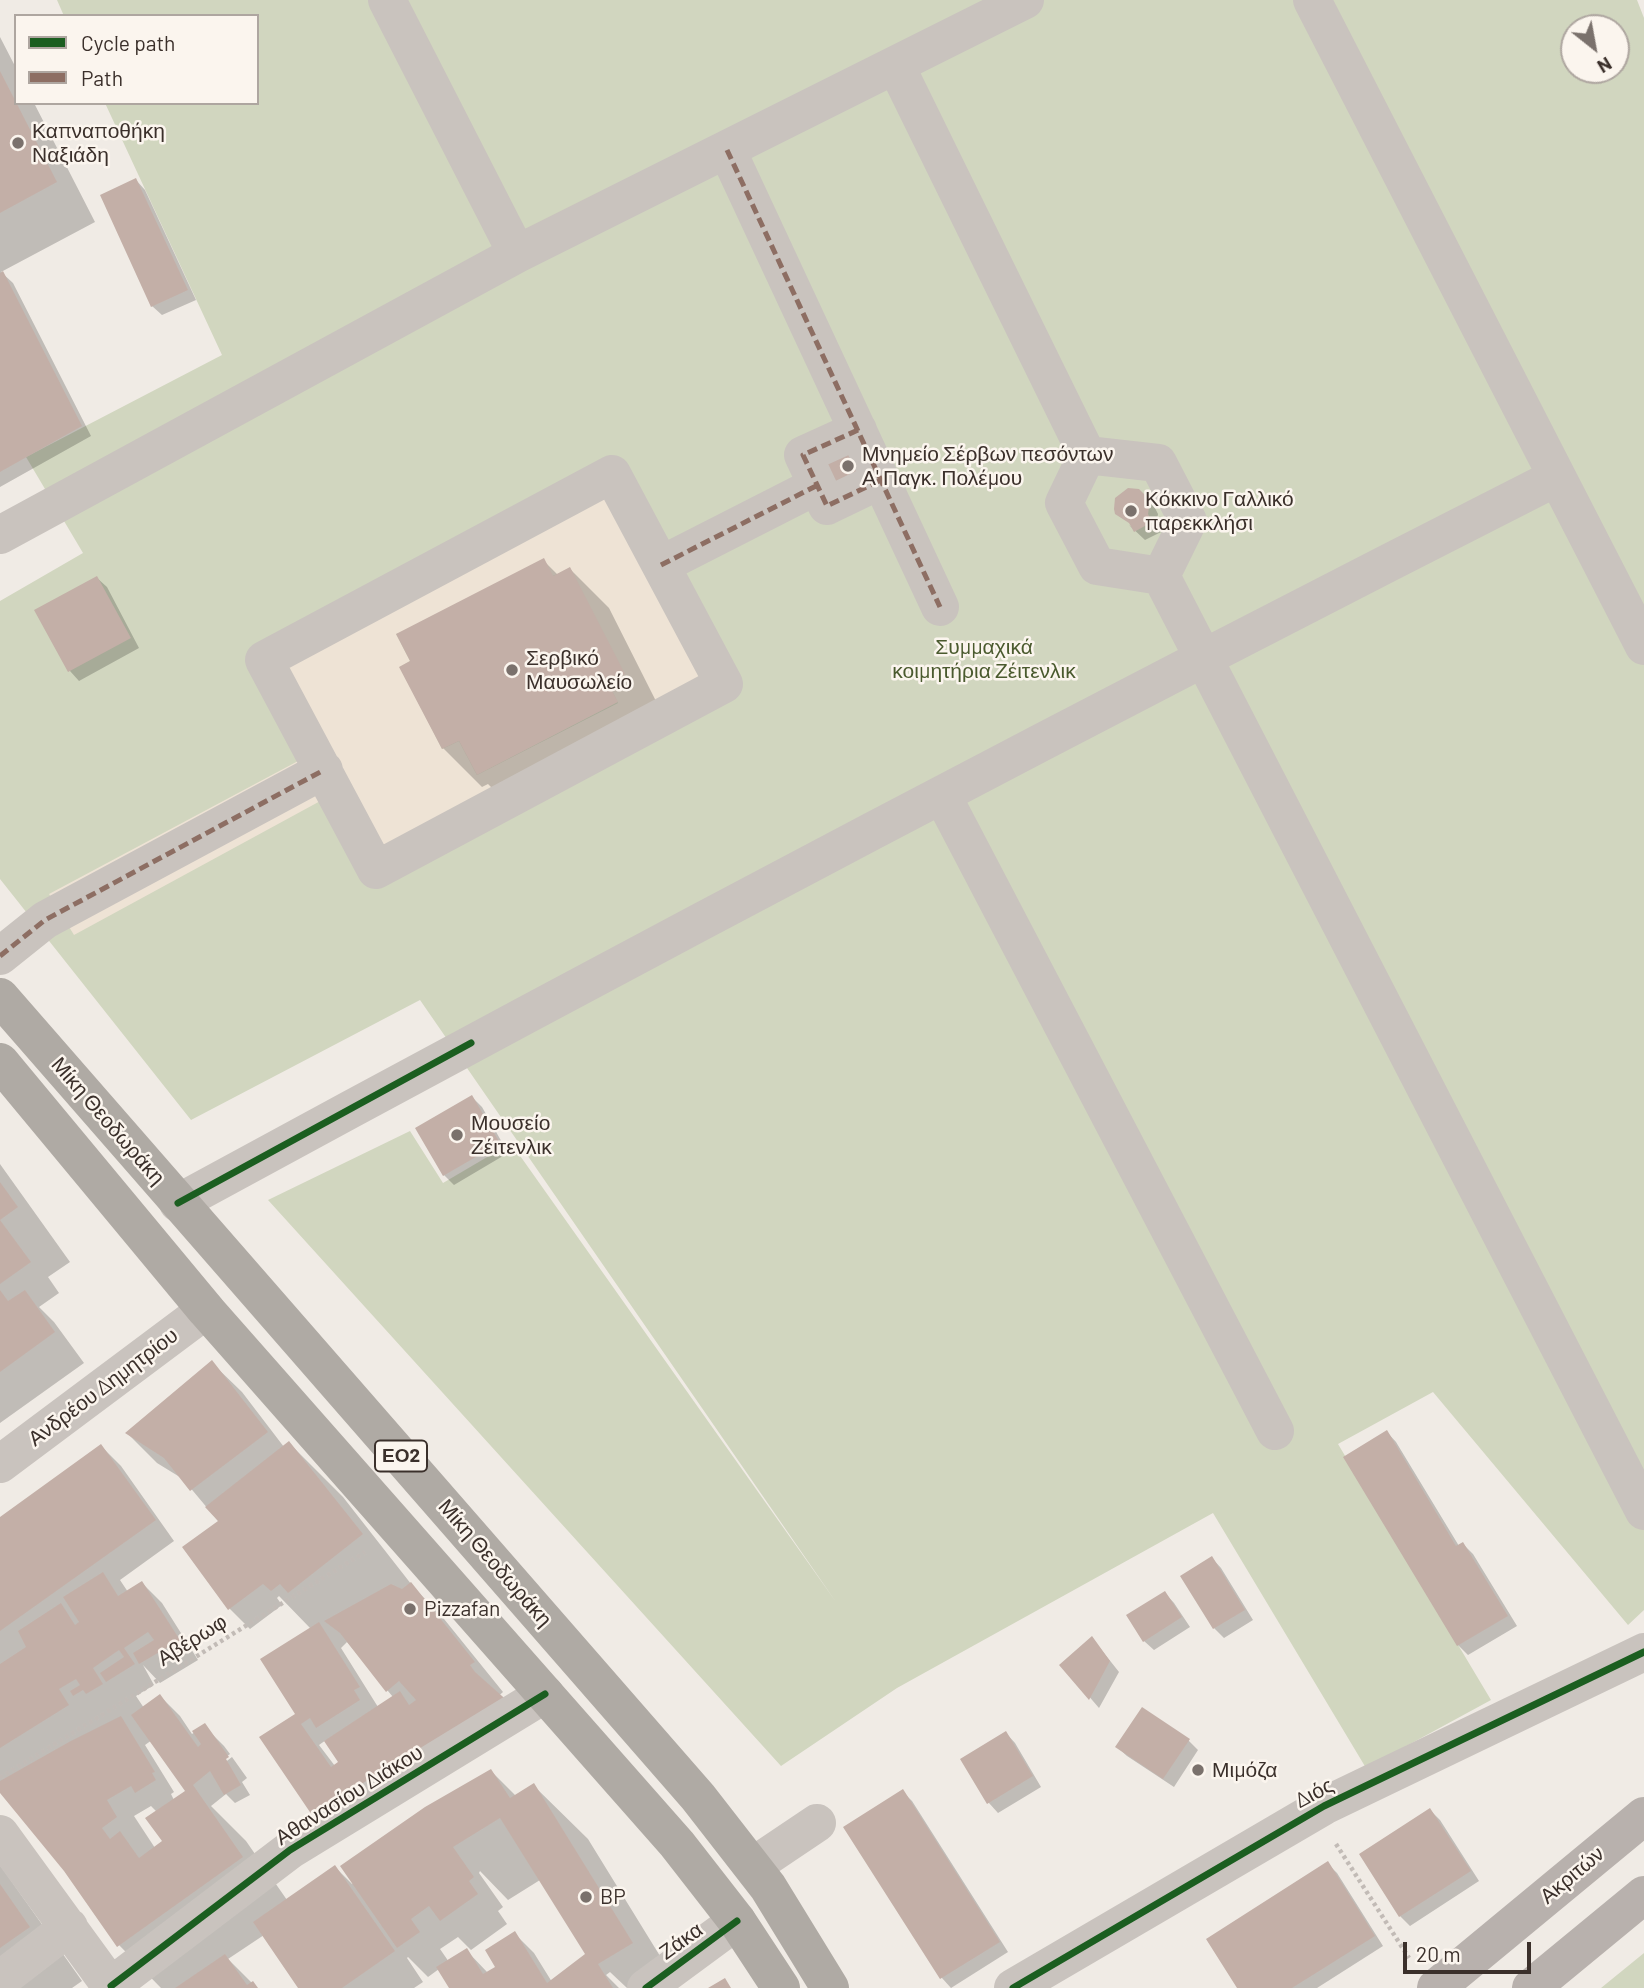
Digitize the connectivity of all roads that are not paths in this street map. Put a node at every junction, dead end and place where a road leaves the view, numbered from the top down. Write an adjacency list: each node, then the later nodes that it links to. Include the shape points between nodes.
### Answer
1 (387, 0): 6 (street)
2 (1024, 0): 4 (street)
3 (1312, 0): 9 (street)
4 (896, 66): 5 (street); 8 (street)
5 (727, 150): 6 (street); 7 (street)
6 (517, 254): 12 (street)
7 (858, 430): 10 (street); 11 (street, via 803,455)
8 (1087, 455): 14 (street, via 1064,503 1097,566); 14 (street, via 1158,463 1188,521)
9 (1557, 477): 16 (street); 17 (street)
10 (881, 480): 11 (street, via 827,506); 15 (street)
11 (816, 486): 13 (street)
12 (0, 535)
13 (661, 565): 18 (street, via 612,474 264,660); 18 (street, via 724,684 376,870)
14 (1161, 576): 17 (street)
15 (940, 607)
16 (1644, 646)
17 (1203, 657): 19 (street); 27 (street)
18 (324, 770): 20 (street, via 45,920)
19 (942, 795): 23 (street); 25 (street)
20 (0, 956)
21 (0, 997): 23 (highway, Μίκη Θεοδωράκη / ΕΟ2)
22 (0, 1062): 24 (highway, Μίκη Θεοδωράκη / ΕΟ2)
23 (178, 1203): 33 (highway, Μίκη Θεοδωράκη / ΕΟ2, via 628,1714)
24 (206, 1310): 26 (street, Ανδρέου Δημητρίου); 29 (highway, Μίκη Θεοδωράκη / ΕΟ2)
25 (1275, 1431)
26 (0, 1464)
27 (1644, 1511)
28 (1644, 1653): 43 (street, Διός, via 1315,1812)
29 (545, 1694): 35 (highway, Μίκη Θεοδωράκη / ΕΟ2, via 677,1844); 39 (street, Αθανασίου Διάκου, via 290,1850)
30 (1644, 1816): 37 (main road, Ακριτών)
31 (817, 1823): 33 (street)
32 (0, 1834): 36 (street)
33 (752, 1866): 42 (highway, Μίκη Θεοδωράκη / ΕΟ2)
34 (1644, 1895): 44 (main road)
35 (737, 1922): 40 (street, Ζάκα); 41 (highway, Μίκη Θεοδωράκη / ΕΟ2)
36 (69, 1927): 38 (street); 39 (street)
37 (1424, 1976)
38 (0, 1980)
39 (111, 1987)
40 (646, 1988)
41 (781, 1988)
42 (830, 1988)
43 (1013, 1988)
44 (1531, 1988)

